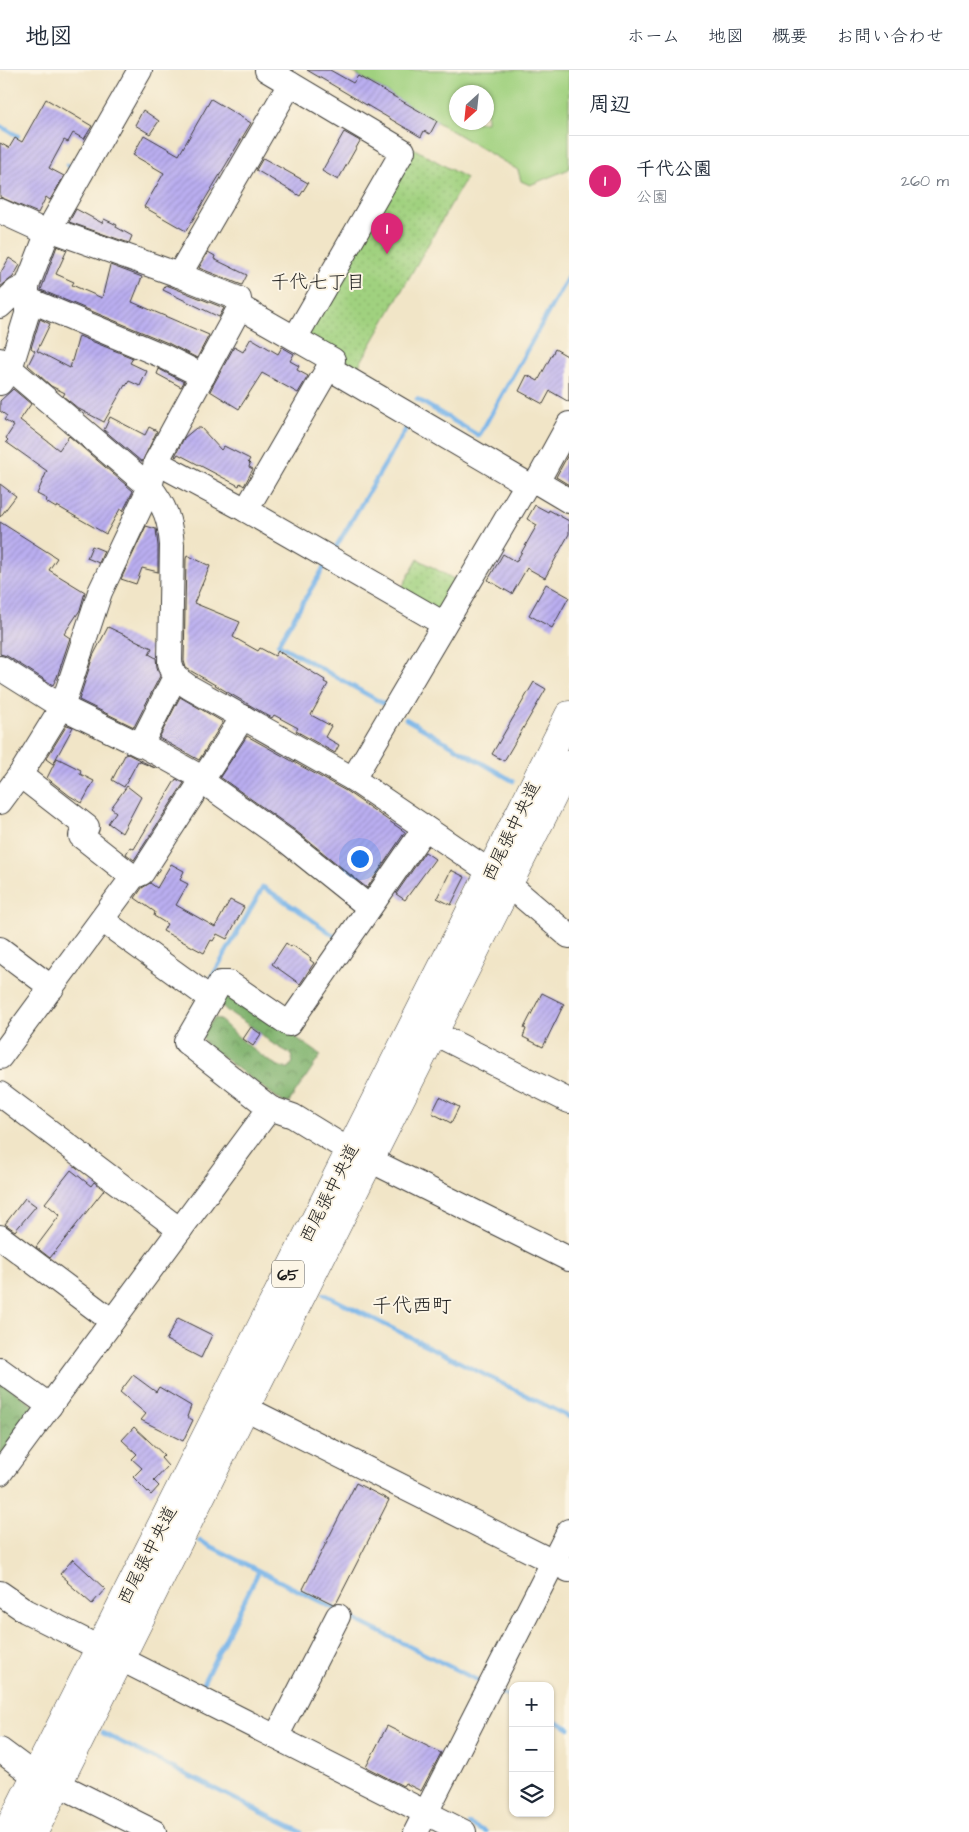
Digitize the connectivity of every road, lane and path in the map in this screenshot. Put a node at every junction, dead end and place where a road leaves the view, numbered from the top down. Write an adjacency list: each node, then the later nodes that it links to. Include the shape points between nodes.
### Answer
1 (140, 70): 5 (street)
2 (266, 70): 3 (street)
3 (290, 84): 6 (street); 10 (street, via 403,151)
4 (0, 211): 5 (street)
5 (49, 231): 6 (street); 7 (street)
6 (179, 275): 9 (street, via 239,299)
7 (27, 293): 8 (street, via 16,291); 12 (street, via 27,314); 13 (street)
8 (0, 306)
9 (240, 307): 10 (street); 13 (street)
10 (295, 338): 11 (street, via 333,360)
11 (329, 368): 16 (street); 19 (street)
12 (3, 371): 17 (street)
13 (203, 376): 15 (street)
14 (569, 424): 16 (street)
15 (156, 462): 17 (street); 19 (street)
16 (532, 483): 18 (street); 20 (street)
17 (150, 487): 22 (street, via 162,502 171,526 170,663); 23 (street, via 100,592)
18 (569, 501)
19 (246, 510): 20 (street)
20 (444, 624): 29 (street)
21 (0, 668): 23 (street)
22 (176, 678): 25 (street); 26 (street)
23 (62, 707): 26 (street); 28 (street)
24 (569, 714): 34 (main road, 西尾張中央道 / 65)
25 (243, 717): 29 (street); 30 (street)
26 (141, 744): 30 (street)
27 (569, 764): 34 (main road, 西尾張中央道 / 65)
28 (20, 775): 31 (street); 33 (street, via 87,827 81,836)
29 (353, 779): 32 (street)
30 (203, 780): 33 (street, via 142,872); 35 (street)
31 (0, 802)
32 (425, 828): 34 (street); 35 (street)
33 (132, 877): 36 (street)
34 (499, 878): 37 (street); 41 (main road, 西尾張中央道 / 65); 46 (main road, 西尾張中央道 / 65)
35 (369, 907): 40 (street, via 289,1024 230,983 220,983)
36 (102, 920): 39 (street); 40 (street)
37 (569, 936)
38 (0, 949): 39 (street)
39 (52, 988): 42 (street)
40 (211, 999): 45 (street, via 186,1042)
41 (434, 1033): 44 (street); 46 (main road, 西尾張中央道 / 65)
42 (0, 1057)
43 (0, 1094): 47 (street)
44 (569, 1101)
45 (270, 1108): 46 (street, via 293,1116); 47 (street)
46 (360, 1156): 49 (street); 53 (main road, 西尾張中央道 / 65); 59 (main road, 西尾張中央道 / 65)
47 (180, 1230): 50 (street)
48 (0, 1237): 50 (street)
49 (569, 1259)
50 (112, 1321): 52 (street)
51 (0, 1370): 52 (street)
52 (50, 1406): 54 (street)
53 (245, 1408): 56 (street); 59 (main road, 西尾張中央道 / 65)
54 (0, 1473)
55 (569, 1531): 56 (street)
56 (561, 1566): 63 (street)
57 (0, 1593): 59 (street, via 26,1612)
58 (338, 1616): 60 (street)
59 (110, 1653): 60 (street); 62 (main road, 西尾張中央道 / 65)
60 (276, 1737): 63 (street)
61 (0, 1750): 62 (street)
62 (46, 1780): 64 (main road, 西尾張中央道 / 65); 65 (main road, 西尾張中央道 / 65); 66 (street)
63 (421, 1822): 67 (street)
64 (7, 1832)
65 (34, 1832)
66 (154, 1832)
67 (464, 1832)

